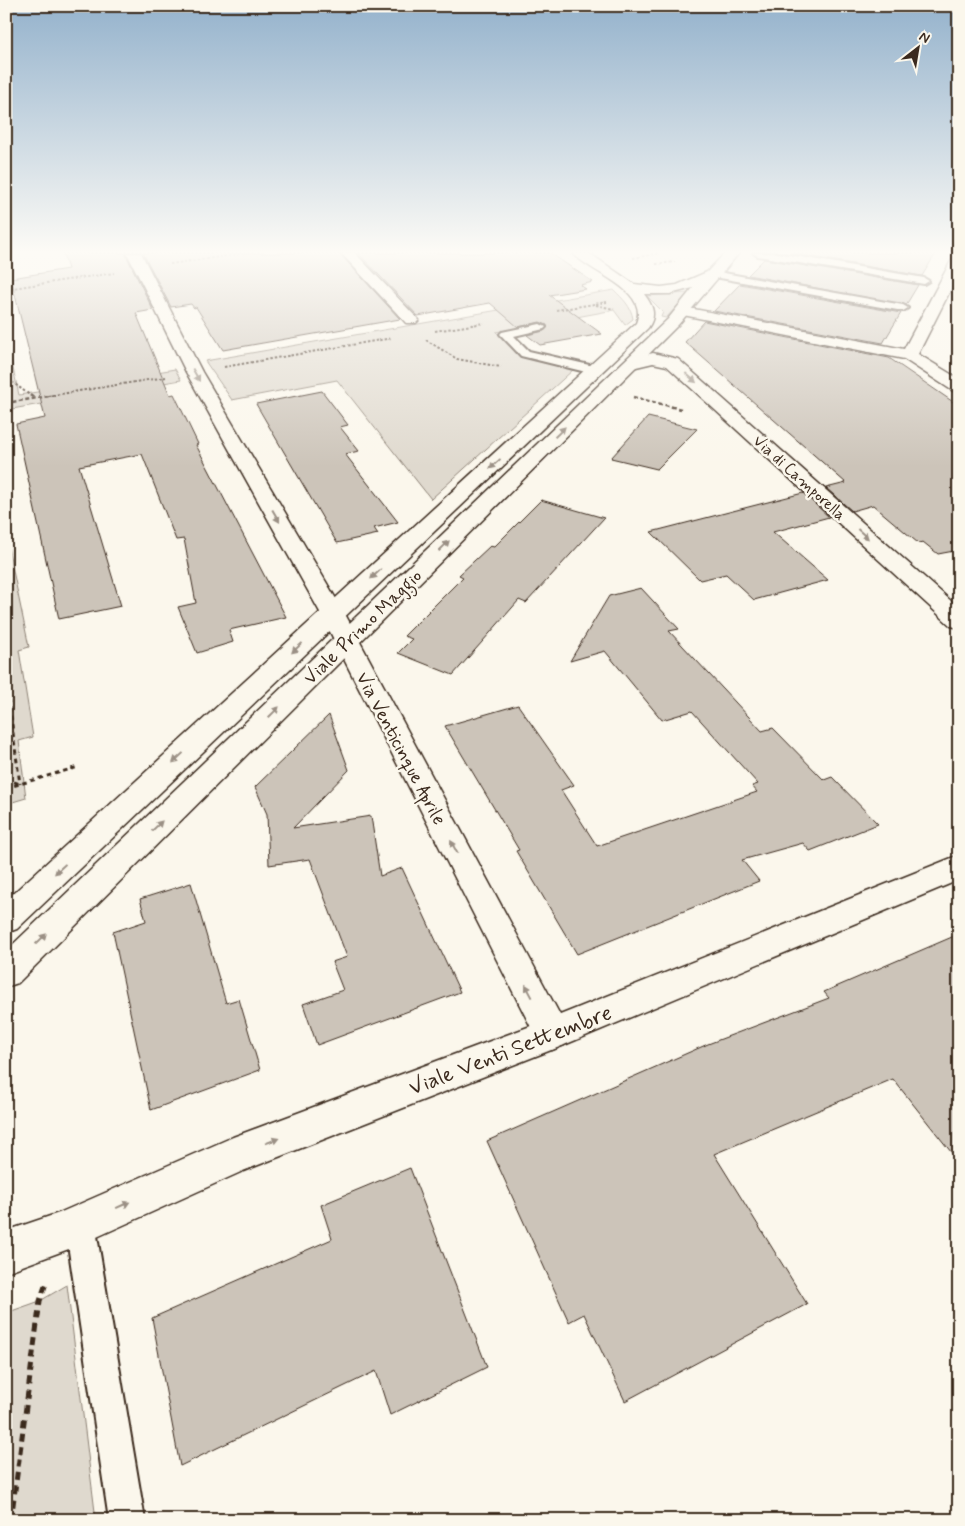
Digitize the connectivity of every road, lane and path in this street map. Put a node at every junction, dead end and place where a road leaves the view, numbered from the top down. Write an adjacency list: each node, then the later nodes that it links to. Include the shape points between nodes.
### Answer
1 (170, 324): 13 (street, Via Venticinque Aprile)
2 (472, 324): 8 (path)
3 (644, 324): 12 (street, Viale Primo Maggio)
4 (670, 324): 11 (street, Viale Primo Maggio)
5 (751, 324): 10 (street)
6 (925, 324): 10 (street)
7 (540, 327): 12 (lane, via 506,334 525,354)
8 (435, 331)
9 (396, 338): 13 (path)
10 (909, 355): 15 (street)
11 (632, 363): 16 (street, Viale Primo Maggio); 19 (street, Via di Camporella, one-way to 19, via 654,358 672,362)
12 (594, 370): 20 (street, Viale Primo Maggio, one-way to 20)
13 (194, 372): 17 (path); 20 (street, Via Venticinque Aprile, one-way to 20)
14 (12, 382): 17 (path)
15 (959, 387)
16 (604, 390): 19 (path); 22 (street, Viale Primo Maggio, one-way to 16)
17 (35, 398): 18 (path)
18 (6, 403)
19 (740, 423): 21 (street, Via di Camporella, one-way to 21)
20 (333, 614): 22 (street, Via Venticinque Aprile); 29 (street, Viale Primo Maggio, one-way to 29)
21 (959, 621)
22 (346, 641): 30 (street, Viale Primo Maggio, one-way to 22); 31 (street, Via Venticinque Aprile, one-way to 22)
23 (6, 682): 26 (path)
24 (78, 767): 26 (path)
25 (6, 780): 26 (path)
26 (20, 784): 27 (path)
27 (6, 788)
28 (959, 867): 31 (street, Viale Venti Settembre)
29 (6, 920)
30 (6, 973)
31 (552, 1034): 32 (street, Viale Venti Settembre, one-way to 31, via 233,1156)
32 (71, 1228): 33 (street, Viale Venti Settembre); 34 (path, via 40,1301); 35 (lane)
33 (6, 1252)
34 (11, 1520)
35 (127, 1520)

